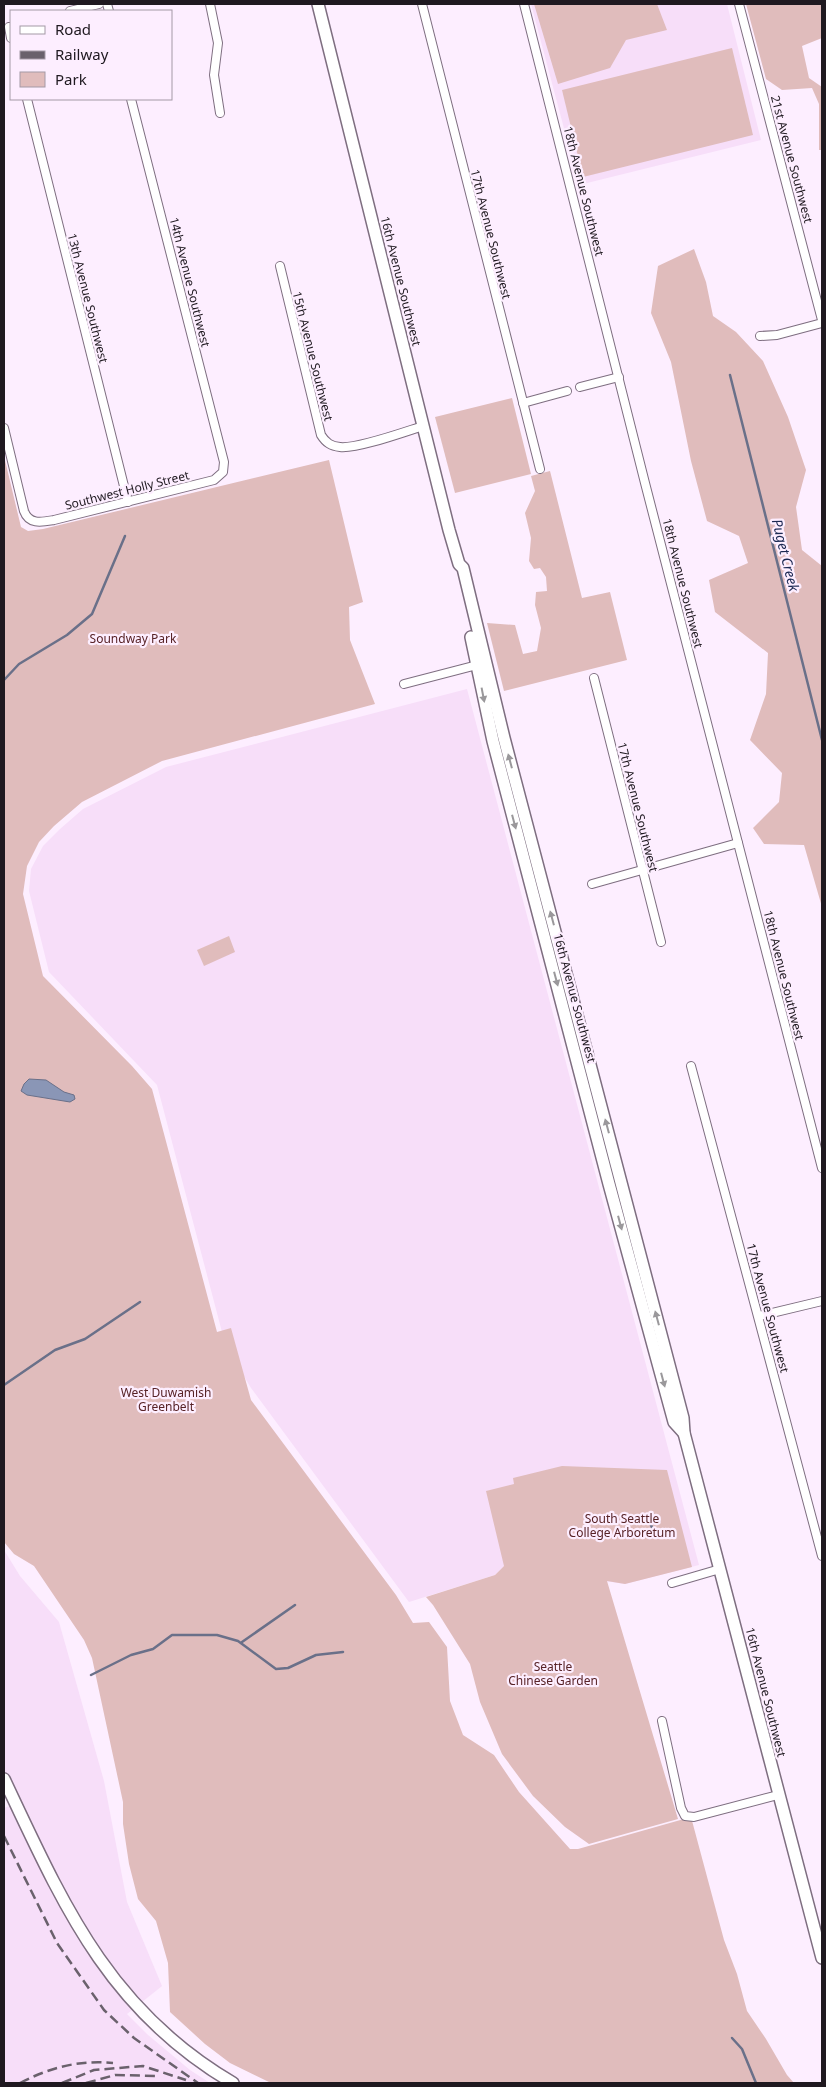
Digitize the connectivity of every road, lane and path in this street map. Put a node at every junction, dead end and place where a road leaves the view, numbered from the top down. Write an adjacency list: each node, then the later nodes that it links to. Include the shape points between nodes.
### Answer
1 (99, 4): 7 (street)
2 (210, 4): 10 (street, via 218,43 214,75)
3 (318, 4): 18 (street, 16th Avenue Southwest)
4 (422, 4): 17 (street, 17th Avenue Southwest)
5 (524, 4): 14 (street, 18th Avenue Southwest)
6 (739, 4): 12 (street, 21st Avenue Southwest)
7 (74, 10)
8 (26, 100): 22 (street, 13th Avenue Southwest)
9 (131, 100): 21 (street, 14th Avenue Southwest, via 224,462)
10 (220, 113)
11 (280, 266): 18 (street, 15th Avenue Southwest, via 321,435 328,444 349,447)
12 (822, 321): 13 (street, via 777,335)
13 (760, 336)
14 (619, 377): 15 (street); 26 (street, 18th Avenue Southwest)
15 (580, 387)
16 (567, 390): 17 (street)
17 (523, 403): 20 (street, 17th Avenue Southwest)
18 (423, 426): 23 (street, 16th Avenue Southwest, via 459,564 463,568)
19 (4, 428): 22 (street, Southwest Holly Street, via 28,519 34,522 54,520)
20 (540, 469)
21 (223, 472): 22 (street, Southwest Holly Street, via 214,480)
22 (128, 502)
23 (481, 664): 25 (street); 35 (street, 16th Avenue Southwest, via 676,1390)
24 (594, 678): 27 (street, 17th Avenue Southwest)
25 (404, 684)
26 (738, 843): 27 (street); 31 (street, 18th Avenue Southwest)
27 (642, 870): 28 (street); 29 (street, 17th Avenue Southwest)
28 (592, 884)
29 (661, 942)
30 (691, 1066): 33 (street, 17th Avenue Southwest)
31 (822, 1168)
32 (822, 1301): 33 (street)
33 (759, 1316): 34 (street, 17th Avenue Southwest)
34 (822, 1556)
35 (720, 1569): 36 (street); 39 (street, 16th Avenue Southwest)
36 (672, 1583)
37 (662, 1721): 39 (street, via 685,1816 694,1817)
38 (4, 1779): 41 (street, via 49,1875 104,1966 157,2027 206,2067)
39 (778, 1795): 40 (street, 16th Avenue Southwest)
40 (822, 1958)
41 (234, 2083)

